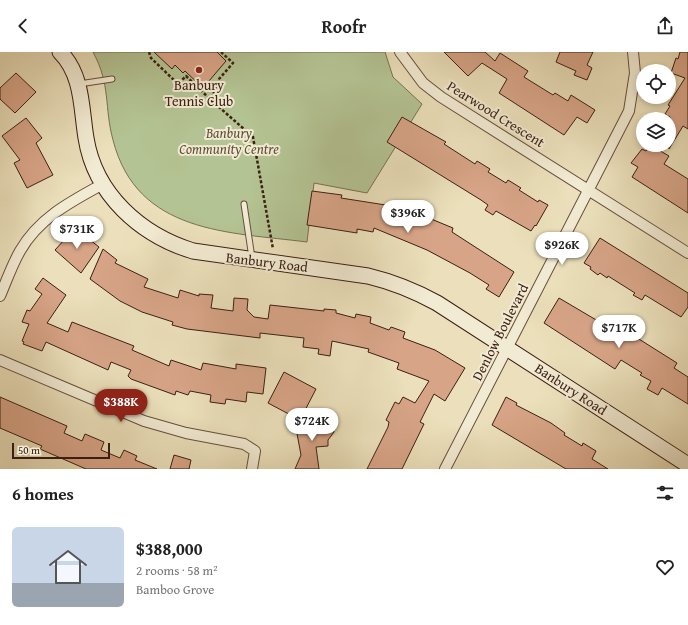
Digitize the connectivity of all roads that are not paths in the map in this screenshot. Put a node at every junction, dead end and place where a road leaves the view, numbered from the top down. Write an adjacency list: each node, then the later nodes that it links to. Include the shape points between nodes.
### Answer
1 (60, 52): 5 (street, Banbury Road, via 68,59)
2 (400, 52): 7 (street, Pearwood Crescent, via 423,83 442,97)
3 (633, 52): 7 (street, Denlow Boulevard, via 635,73 628,111)
4 (112, 79): 5 (lane)
5 (78, 84): 6 (street, Banbury Road, via 86,139)
6 (103, 184): 10 (street, Banbury Road, via 114,201 133,220 171,244 217,256); 11 (street, via 59,208 30,235 19,252)
7 (588, 189): 9 (street, Pearwood Crescent); 12 (street, Denlow Boulevard)
8 (244, 204): 10 (lane)
9 (688, 254)
10 (252, 260): 12 (street, Banbury Road, via 351,273 389,281 437,303)
11 (0, 296)
12 (508, 348): 14 (street, Banbury Road); 16 (street, Denlow Boulevard)
13 (0, 360): 15 (street, via 144,421 186,433 244,444 255,451)
14 (688, 465)
15 (252, 469)
16 (445, 469)

